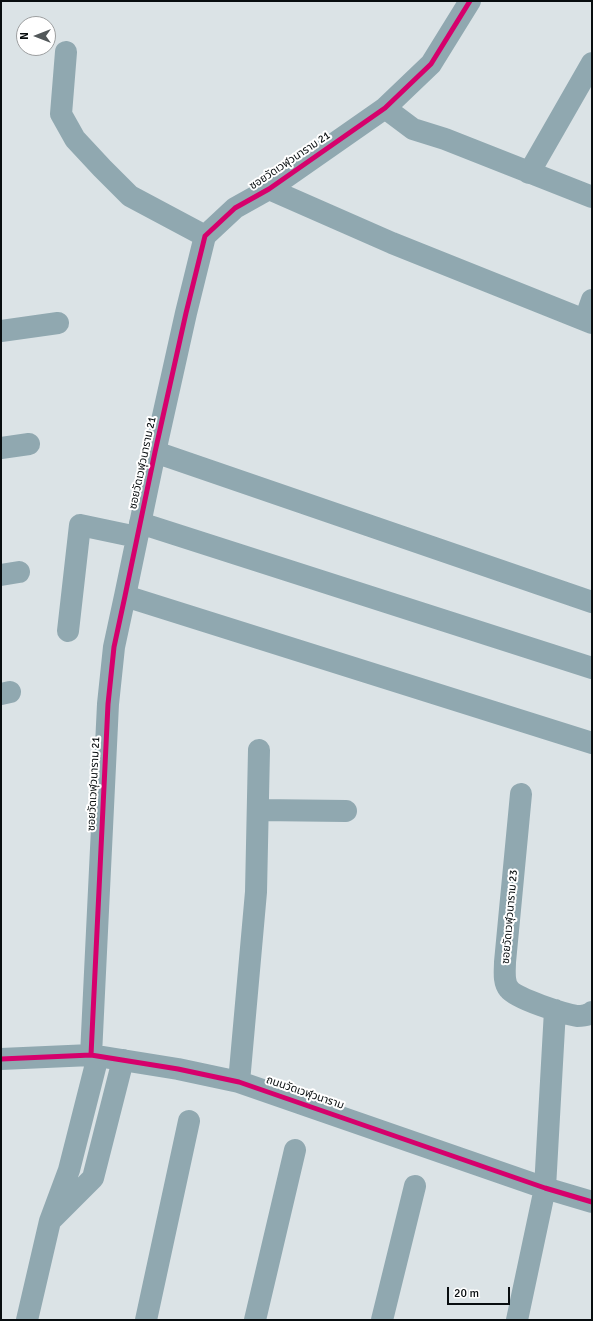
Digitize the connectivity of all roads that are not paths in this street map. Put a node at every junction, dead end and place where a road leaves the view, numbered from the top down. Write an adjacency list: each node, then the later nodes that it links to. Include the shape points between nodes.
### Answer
1 (469, 2): 4 (street, ซอยวัดเวฬุวนาราม 21, via 431,64)
2 (66, 52): 8 (street, via 61,114 75,139 130,196)
3 (592, 63): 5 (street)
4 (385, 108): 5 (street, via 413,129); 6 (street, ซอยวัดเวฬุวนาราม 21)
5 (529, 173): 7 (street)
6 (269, 189): 8 (street, ซอยวัดเวฬุวนาราม 21, via 235,208); 10 (street, via 392,244)
7 (592, 197)
8 (205, 236): 15 (street, ซอยวัดเวฬุวนาราม 21)
9 (592, 300): 10 (street)
10 (588, 322)
11 (58, 323): 12 (street)
12 (1, 331)
13 (29, 444): 14 (street)
14 (1, 448)
15 (155, 452): 16 (street, ซอยวัดเวฬุวนาราม 21); 18 (street)
16 (138, 530): 17 (street, ซอยวัดเวฬุวนาราม 21); 19 (street, via 80,525); 20 (street)
17 (125, 596): 21 (street); 28 (street, ซอยวัดเวฬุวนาราม 21, via 114,647 108,704)
18 (592, 602)
19 (68, 631)
20 (592, 668)
21 (592, 743)
22 (259, 750): 24 (street)
23 (522, 794): 26 (street, ซอยวัดเวฬุวนาราม 23, via 504,976 509,989 520,997)
24 (258, 810): 25 (street); 31 (street, via 256,892)
25 (346, 811)
26 (555, 1010): 27 (street, ซอยวัดเวฬุวนาราม 23, via 578,1016); 35 (street)
27 (592, 1012)
28 (95, 1055): 29 (street, ถนนวัดเวฬุวนาราม); 30 (street, ถนนวัดเวฬุวนาราม); 37 (street, ซอยวัดเวฬุวนาราม 21, via 69,1170)
29 (1, 1060)
30 (123, 1060): 31 (street, ถนนวัดเวฬุวนาราม); 37 (street, via 93,1178)
31 (239, 1082): 35 (street, ถนนวัดเวฬุวนาราม)
32 (189, 1121): 39 (street)
33 (295, 1150): 40 (street)
34 (415, 1186): 41 (street)
35 (545, 1188): 36 (street, ถนนวัดเวฬุวนาราม); 42 (street)
36 (592, 1202)
37 (50, 1221): 38 (street, ซอยวัดเวฬุวนาราม 21)
38 (27, 1320)
39 (146, 1320)
40 (255, 1320)
41 (382, 1320)
42 (517, 1320)

